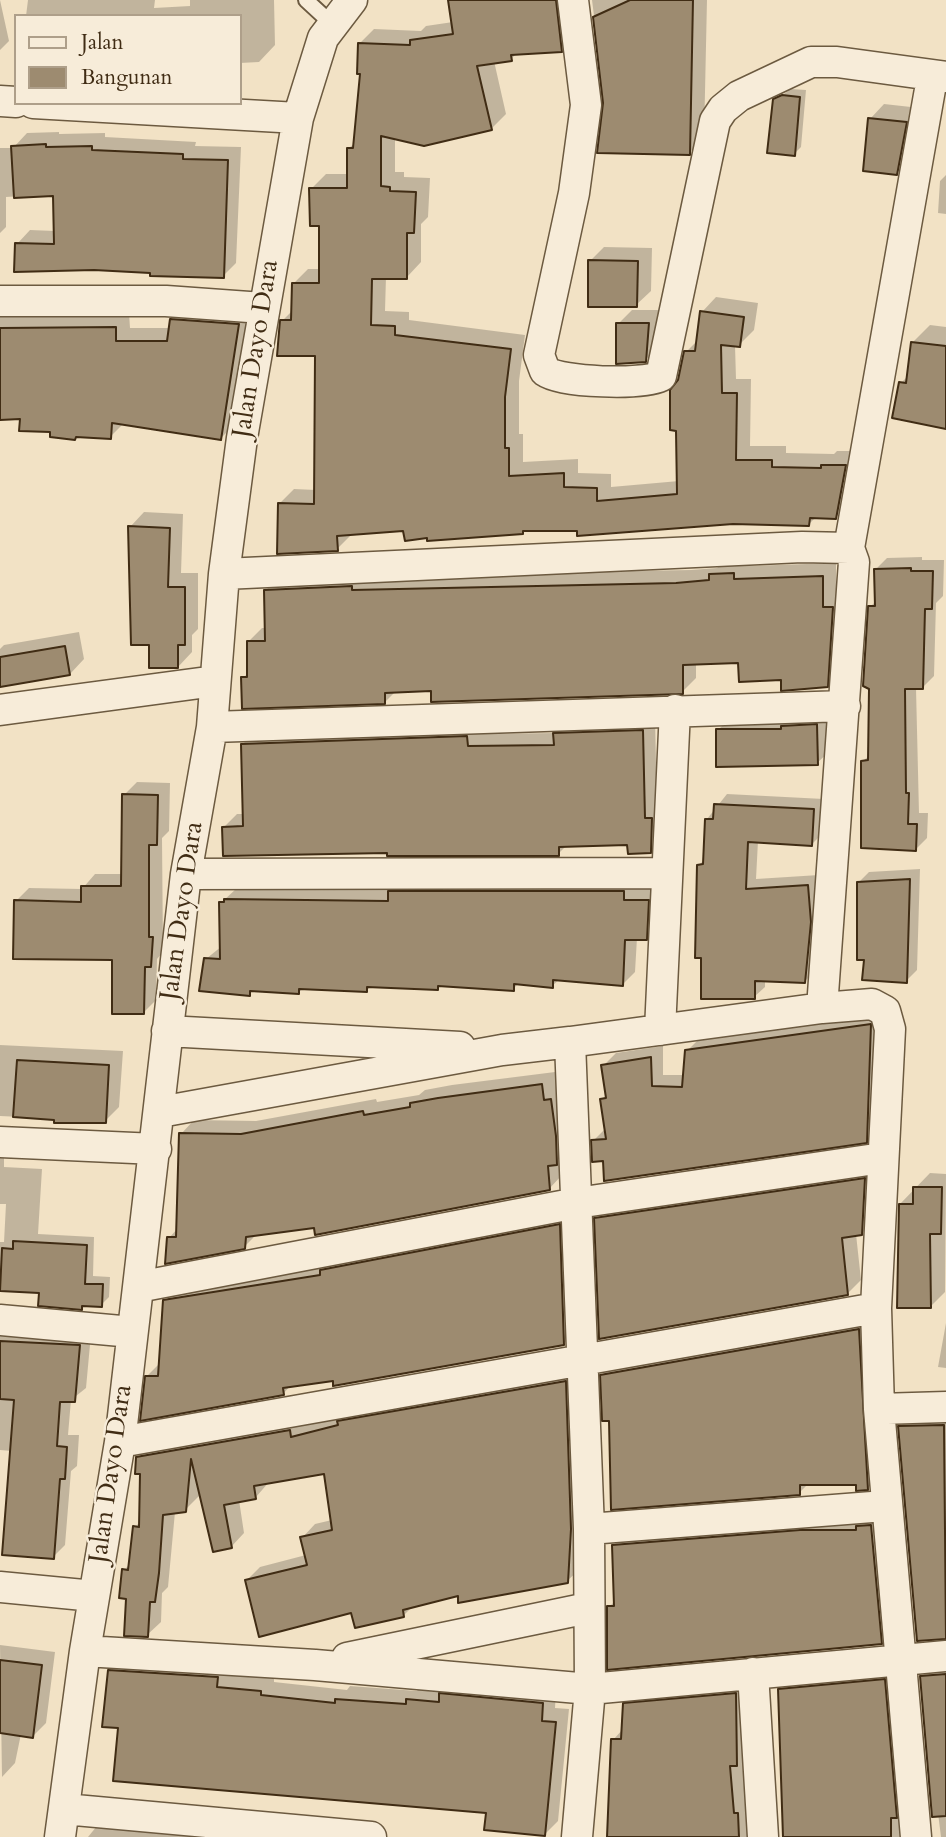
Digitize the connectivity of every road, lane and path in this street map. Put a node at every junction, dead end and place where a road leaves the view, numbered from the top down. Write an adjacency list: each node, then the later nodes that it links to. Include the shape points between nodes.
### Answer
1 (306, 0): 4 (lane)
2 (352, 0): 4 (street, Jalan Dayo Dara)
3 (573, 0): 5 (street, via 586,105 574,193 539,355 545,371 562,379 640,381 661,376 715,121 728,104 811,62)
4 (332, 24): 7 (street, Jalan Dayo Dara, via 316,55)
5 (939, 78): 10 (street)
6 (68, 105): 7 (street)
7 (298, 118): 9 (street, Jalan Dayo Dara)
8 (0, 301): 9 (street, via 166,301)
9 (263, 307): 11 (street, Jalan Dayo Dara)
10 (849, 548): 11 (street); 13 (street, via 854,562)
11 (224, 574): 12 (street, Jalan Dayo Dara)
12 (215, 681): 14 (street); 16 (street, Jalan Dayo Dara)
13 (845, 706): 15 (street); 19 (street)
14 (0, 710)
15 (675, 710): 16 (street); 17 (street)
16 (212, 727): 18 (street, Jalan Dayo Dara)
17 (667, 873): 18 (street); 20 (street)
18 (186, 874): 21 (street, Jalan Dayo Dara)
19 (822, 1007): 20 (street); 27 (street, via 872,1004 886,1011 890,1029)
20 (660, 1030): 22 (street)
21 (167, 1031): 23 (street); 24 (street, Jalan Dayo Dara)
22 (570, 1042): 23 (street); 28 (street)
23 (502, 1050): 24 (street)
24 (160, 1112): 26 (street, Jalan Dayo Dara)
25 (0, 1142): 26 (street)
26 (156, 1149): 29 (street, Jalan Dayo Dara)
27 (882, 1158): 28 (street); 30 (street)
28 (577, 1203): 29 (street); 33 (street)
29 (138, 1287): 32 (street, Jalan Dayo Dara)
30 (876, 1308): 33 (street); 35 (street)
31 (0, 1320): 32 (street)
32 (132, 1332): 36 (street, Jalan Dayo Dara)
33 (581, 1360): 36 (street); 38 (street)
34 (946, 1407): 35 (street)
35 (879, 1409): 37 (street)
36 (120, 1442): 40 (street, Jalan Dayo Dara)
37 (886, 1506): 38 (street); 44 (street)
38 (589, 1529): 41 (street)
39 (0, 1587): 40 (street)
40 (94, 1596): 42 (street, Jalan Dayo Dara)
41 (588, 1608): 45 (street); 47 (street)
42 (85, 1651): 45 (street); 48 (street, Jalan Dayo Dara)
43 (946, 1656): 44 (street)
44 (899, 1659): 46 (street); 52 (street)
45 (315, 1665): 47 (street)
46 (753, 1673): 47 (street); 51 (street)
47 (590, 1689): 50 (street)
48 (62, 1823): 49 (street)
49 (371, 1837)
50 (577, 1837)
51 (763, 1837)
52 (916, 1837)

